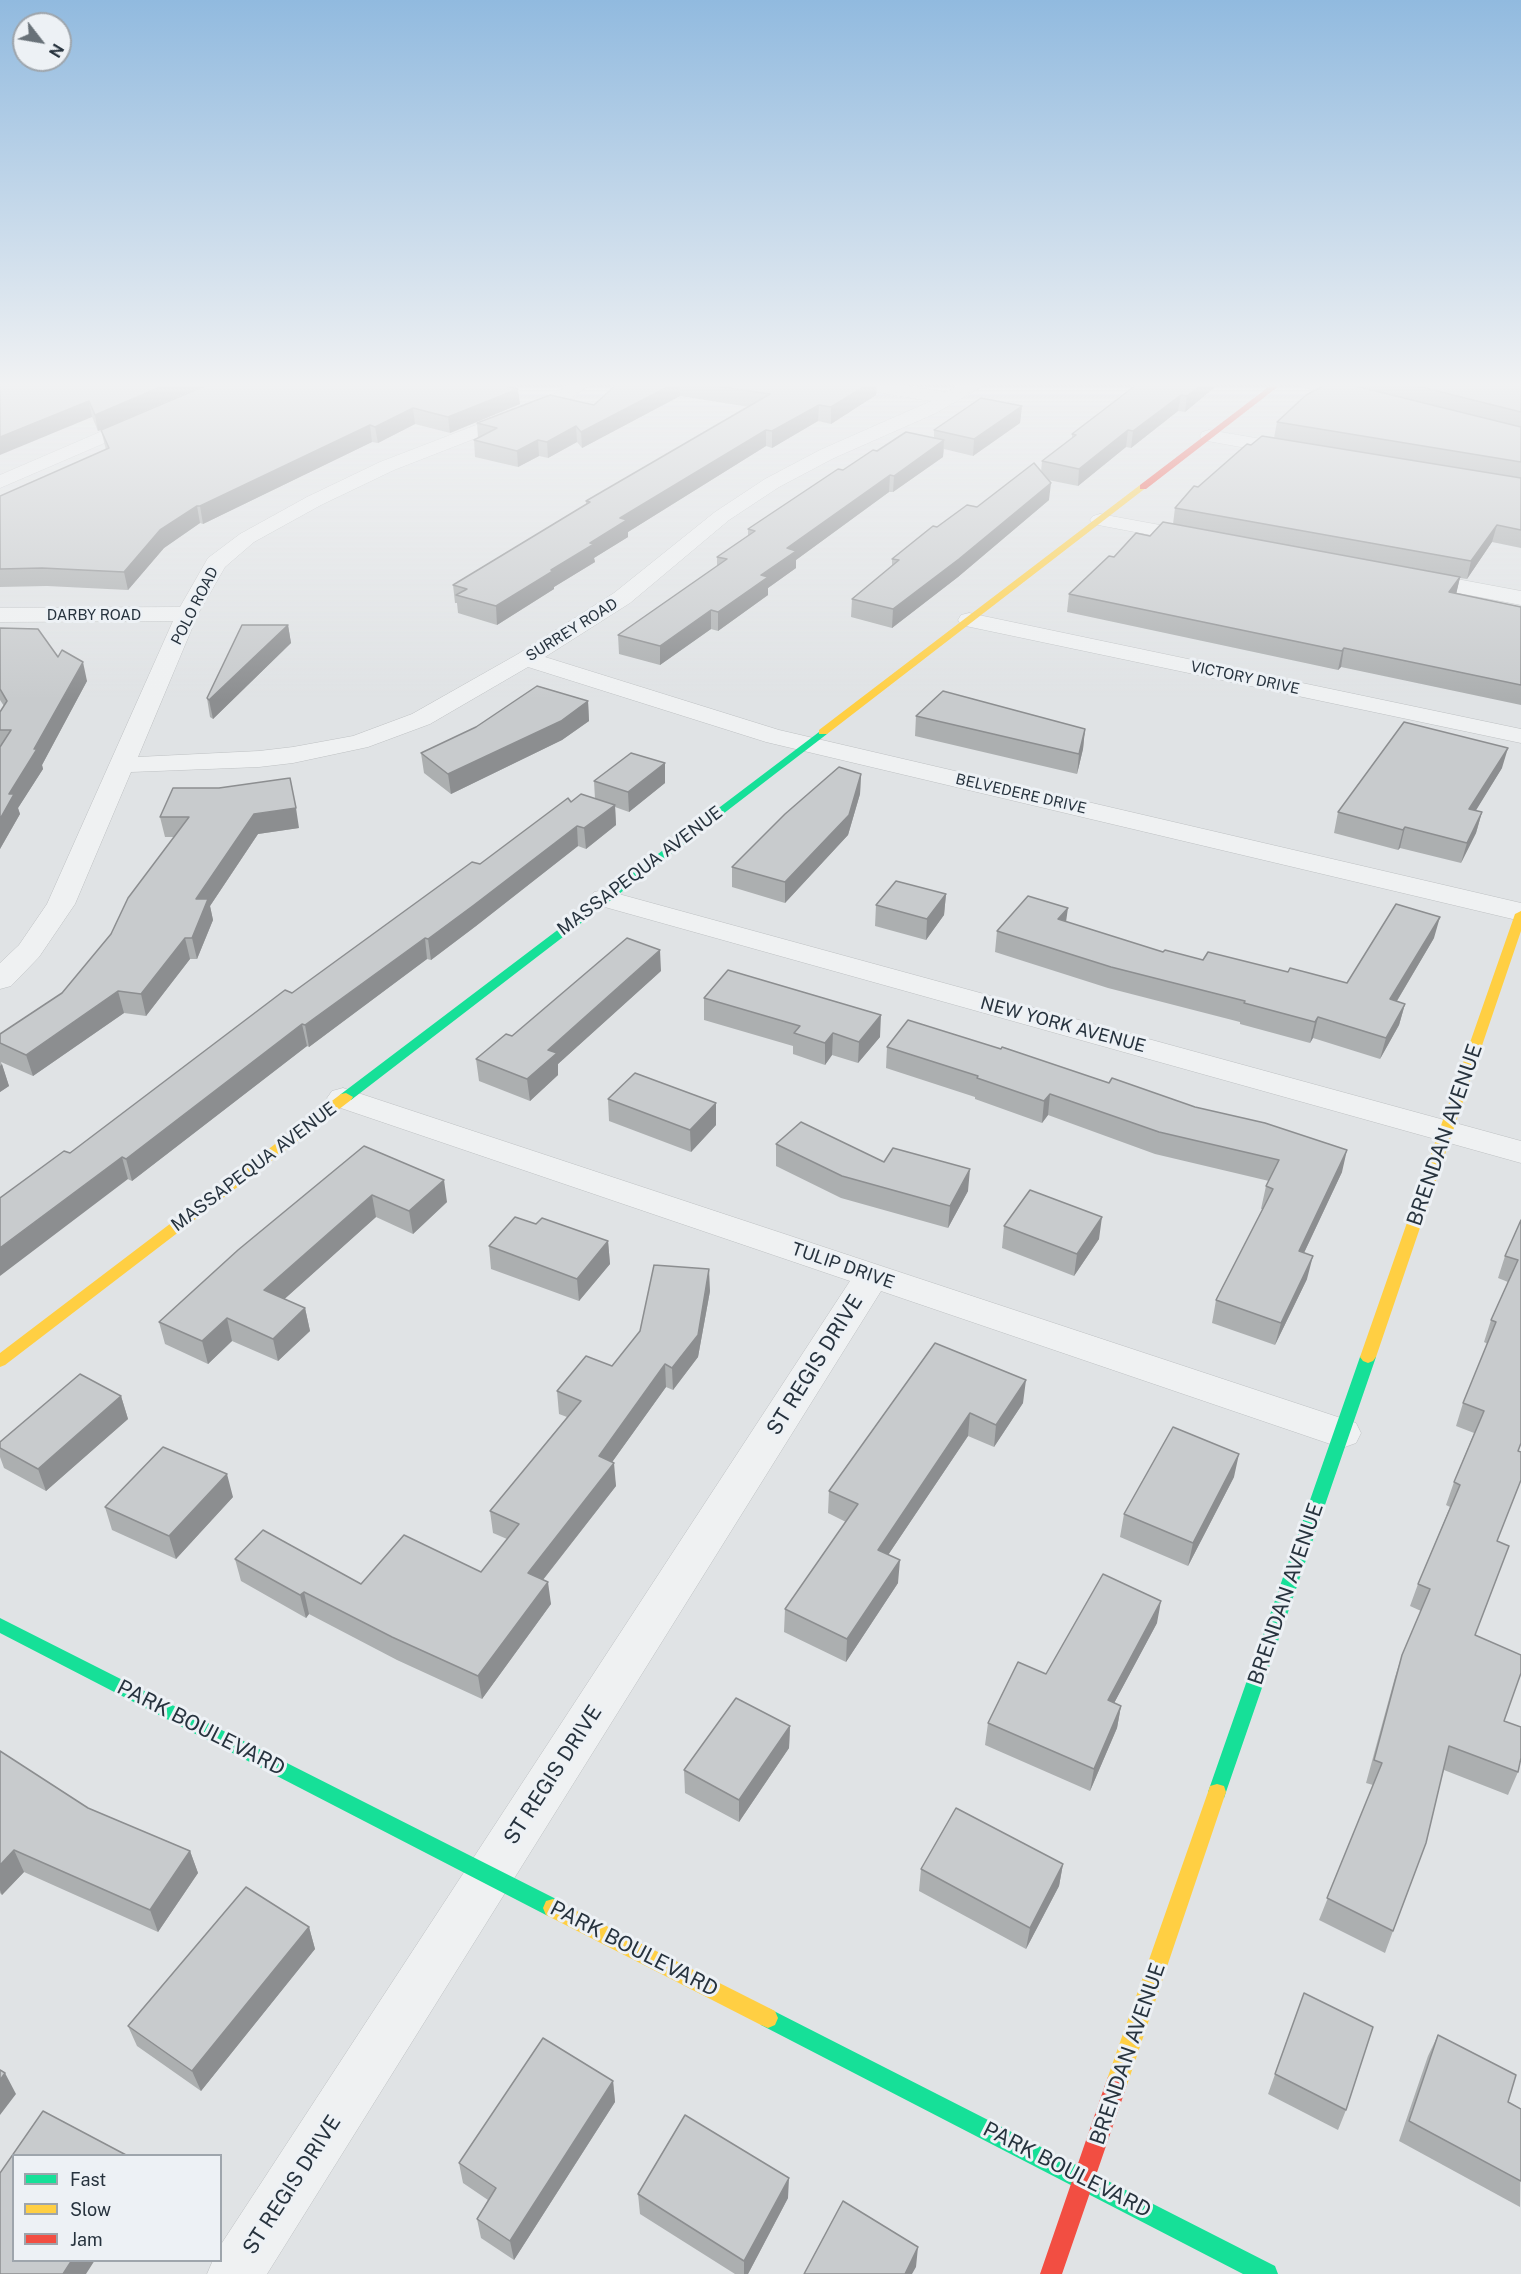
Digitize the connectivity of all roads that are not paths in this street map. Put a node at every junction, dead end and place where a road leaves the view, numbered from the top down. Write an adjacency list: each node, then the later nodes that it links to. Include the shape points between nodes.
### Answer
1 (344, 488): 8 (street, POLO ROAD, via 247,538 216,563)
2 (765, 488): 11 (street, SURREY ROAD, via 714,523 622,598)
3 (1141, 488): 4 (street, MASSAPEQUA AVENUE)
4 (1100, 520): 5 (street); 10 (street, MASSAPEQUA AVENUE)
5 (1217, 542)
6 (1392, 574): 7 (street)
7 (1521, 598)
8 (188, 614): 9 (street, DARBY ROAD); 14 (street, POLO ROAD)
9 (0, 615)
10 (969, 620): 12 (street, VICTORY DRIVE); 13 (street, MASSAPEQUA AVENUE)
11 (526, 659): 13 (street, BELVEDERE DRIVE, via 775,738); 14 (street, SURREY ROAD, via 421,719 359,742 259,759)
12 (1521, 736)
13 (808, 743): 15 (street, MASSAPEQUA AVENUE); 16 (street, BELVEDERE DRIVE)
14 (124, 765): 17 (street, POLO ROAD, via 61,904 29,951)
15 (604, 898): 18 (street, MASSAPEQUA AVENUE); 19 (street, NEW YORK AVENUE)
16 (1521, 913): 19 (street, BRENDAN AVENUE)
17 (0, 980)
18 (343, 1098): 21 (street, TULIP DRIVE); 22 (street, MASSAPEQUA AVENUE)
19 (1447, 1131): 20 (street, NEW YORK AVENUE); 23 (street, BRENDAN AVENUE)
20 (1521, 1152)
21 (872, 1275): 23 (street, TULIP DRIVE); 25 (street, ST REGIS DRIVE)
22 (0, 1361)
23 (1342, 1432): 26 (street, BRENDAN AVENUE)
24 (0, 1625): 25 (street, PARK BOULEVARD)
25 (489, 1875): 26 (street, PARK BOULEVARD); 27 (street, ST REGIS DRIVE)
26 (1085, 2179): 28 (street, BRENDAN AVENUE); 29 (street, PARK BOULEVARD)
27 (235, 2274)
28 (1051, 2274)
29 (1267, 2274)

